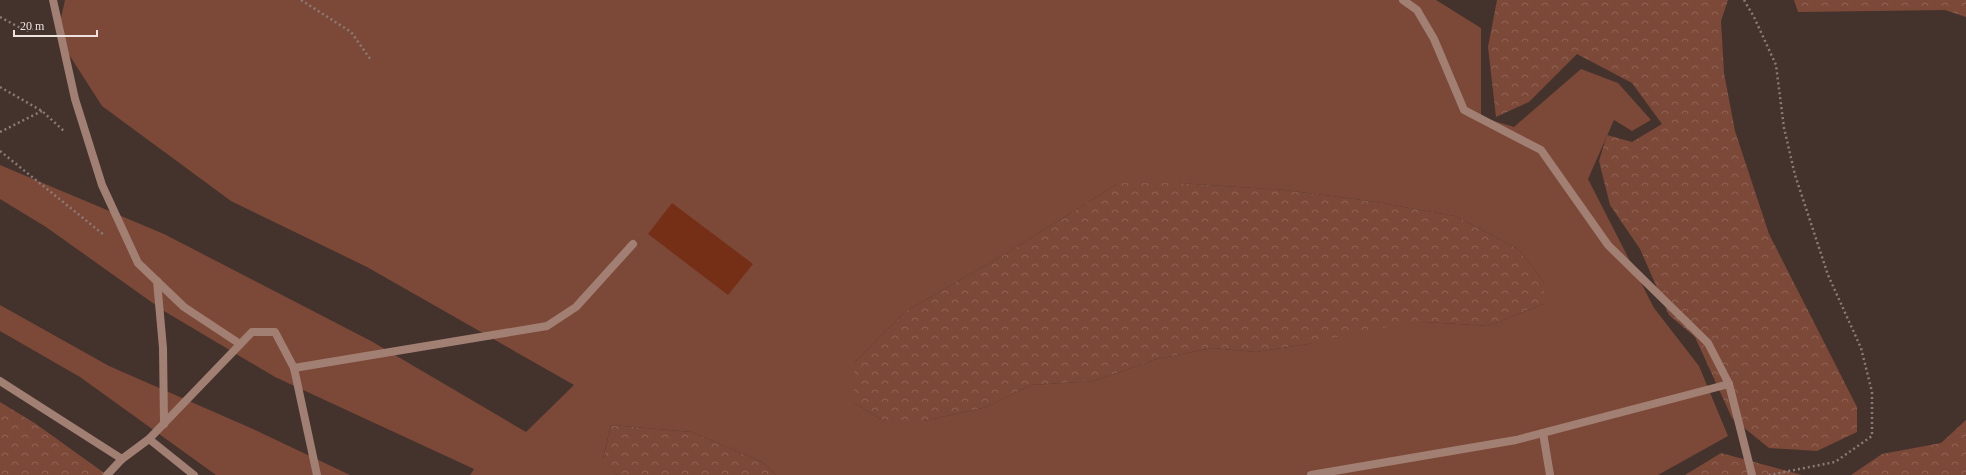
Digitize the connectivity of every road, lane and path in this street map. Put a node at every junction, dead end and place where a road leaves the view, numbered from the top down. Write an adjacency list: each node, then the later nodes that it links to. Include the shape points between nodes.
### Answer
1 (53, 0): 6 (street)
2 (301, 0): 7 (path, via 351,32)
3 (1403, 0): 19 (street, via 1417,10 1434,40 1464,110 1541,150 1608,245 1708,342)
4 (1744, 0): 30 (path, via 1776,65 1784,128 1795,175 1828,275 1861,348 1872,392 1872,436 1835,462)
5 (0, 17): 6 (path, via 26,31)
6 (58, 21): 12 (street, via 75,99)
7 (371, 60)
8 (0, 87): 9 (path)
9 (42, 112): 10 (path); 12 (path)
10 (0, 132)
11 (0, 151): 13 (path)
12 (93, 156): 15 (street, via 102,185 138,263)
13 (108, 239)
14 (633, 244): 17 (street, via 576,307 547,326)
15 (157, 281): 16 (street, via 184,307); 20 (street, via 163,348)
16 (240, 344): 17 (street, via 252,332 275,332); 20 (street)
17 (294, 368): 26 (street)
18 (0, 382): 23 (street)
19 (1729, 384): 21 (street); 29 (street)
20 (164, 424): 22 (street)
21 (1543, 433): 27 (street, via 1516,440); 28 (street)
22 (149, 439): 23 (street); 25 (street)
23 (122, 459): 24 (street)
24 (107, 475)
25 (194, 475)
26 (317, 475)
27 (1311, 475)
28 (1550, 475)
29 (1752, 475)
30 (1769, 475)

